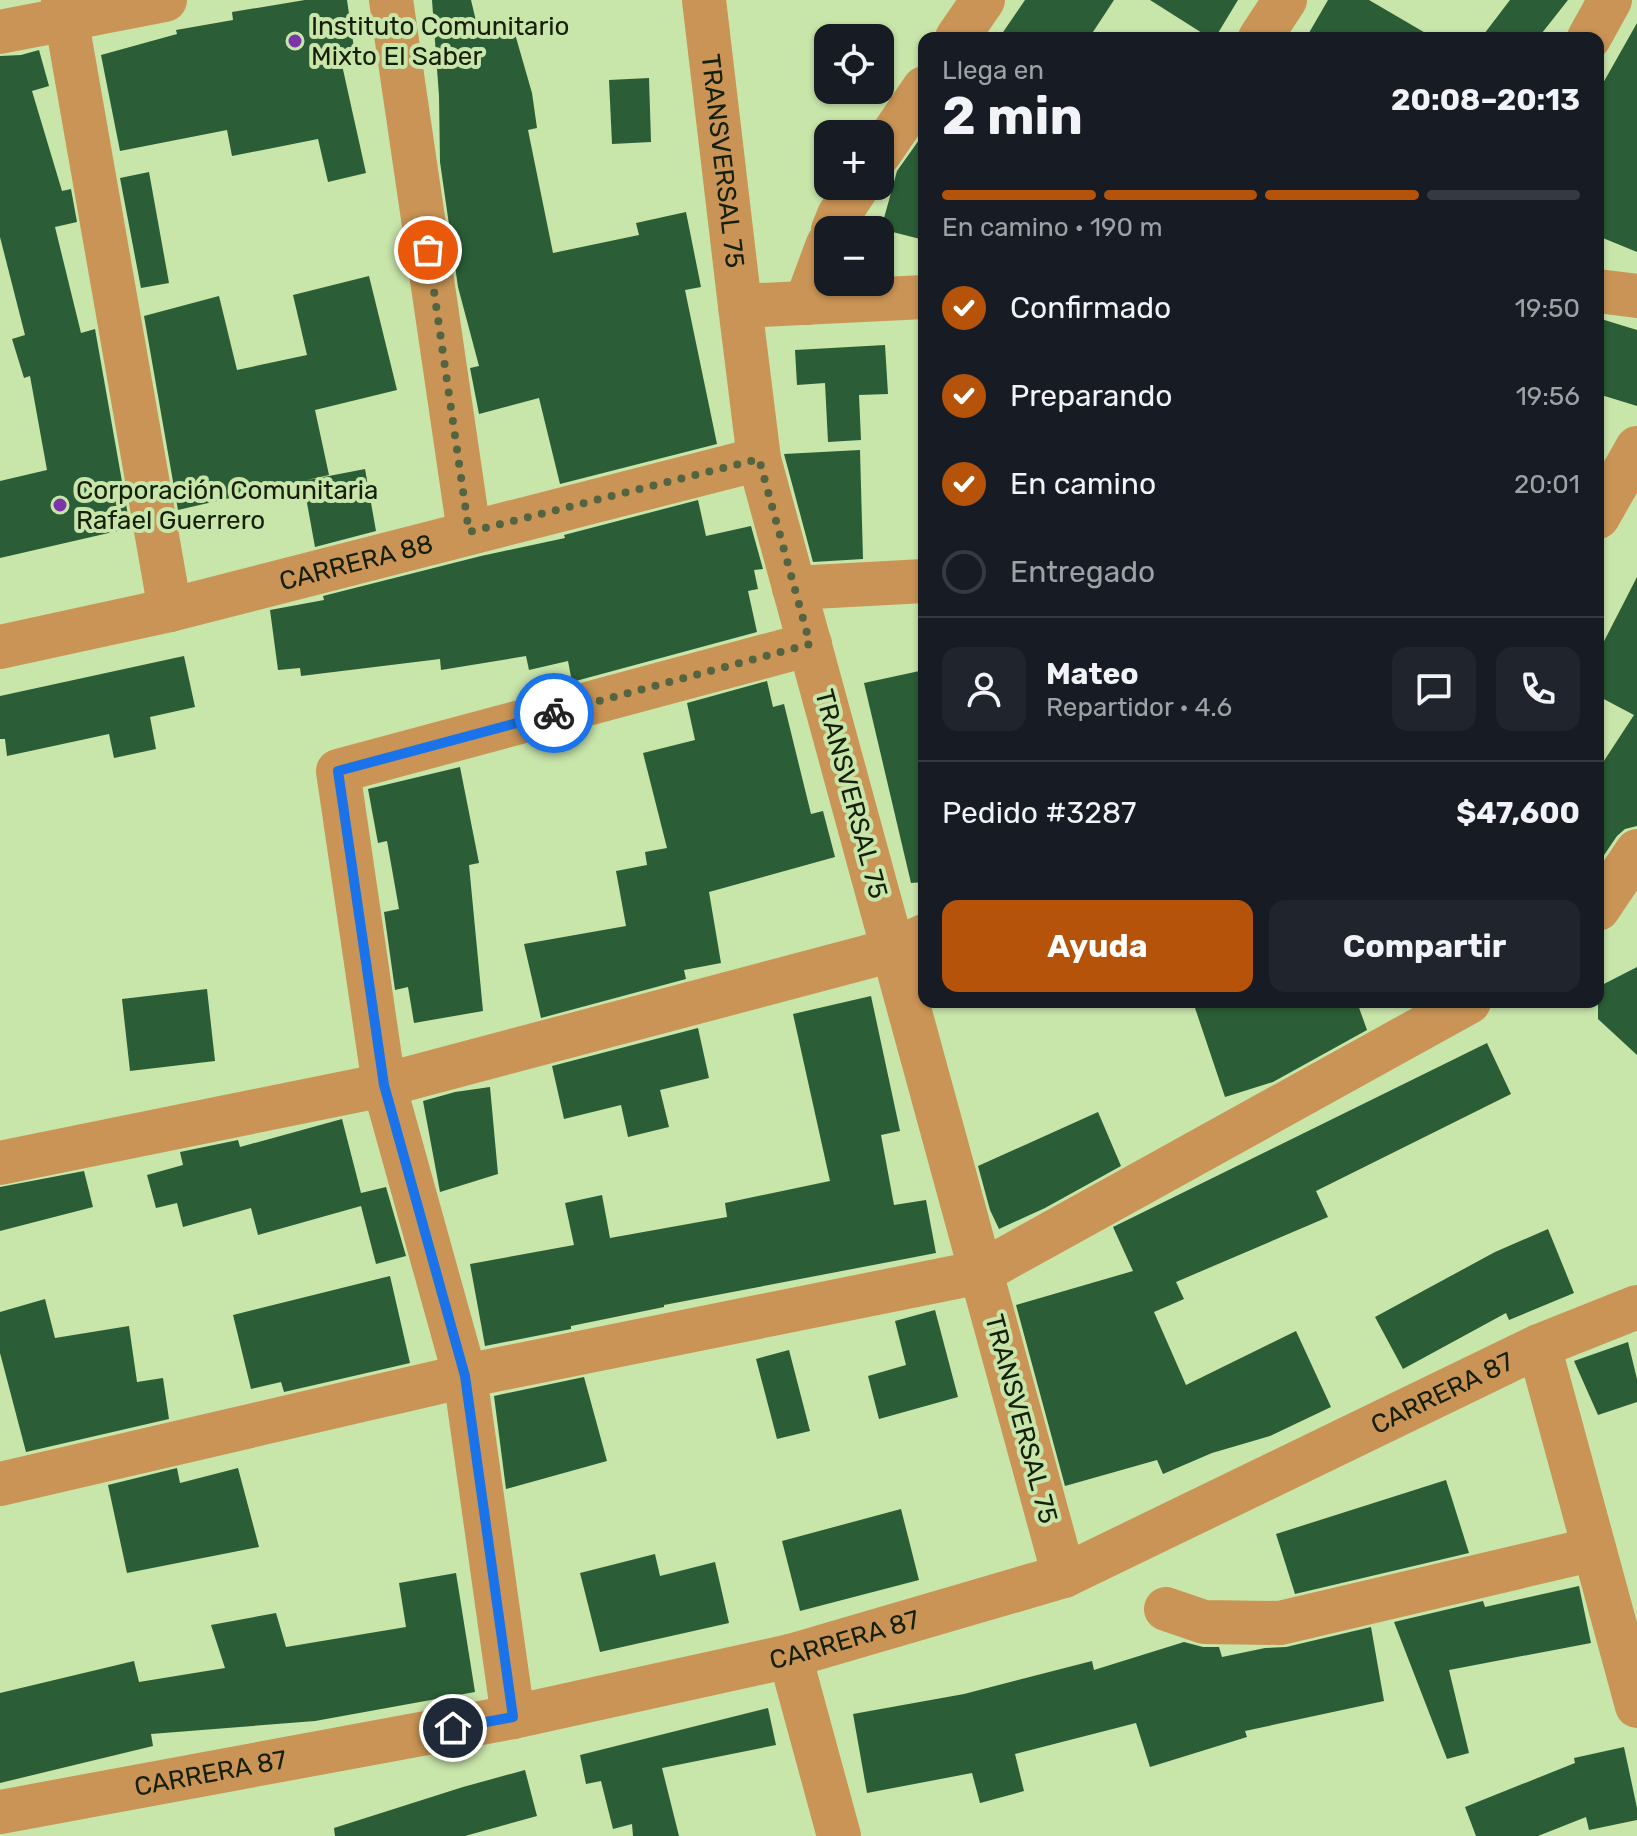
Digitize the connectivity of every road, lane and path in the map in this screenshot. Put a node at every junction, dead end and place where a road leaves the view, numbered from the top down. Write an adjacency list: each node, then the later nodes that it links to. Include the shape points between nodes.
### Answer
1 (165, 0): 7 (street)
2 (391, 0): 23 (street)
3 (704, 0): 19 (street, TRANSVERSAL 75)
4 (983, 0): 9 (street)
5 (1285, 0): 10 (street)
6 (1610, 0): 11 (street)
7 (64, 11): 8 (street); 26 (street)
8 (0, 32)
9 (961, 32)
10 (1264, 32)
11 (1592, 32)
12 (918, 97): 13 (street)
13 (894, 132)
14 (814, 282): 18 (street)
15 (1604, 292): 16 (street)
16 (1637, 296)
17 (918, 297): 18 (street)
18 (806, 303): 19 (street)
19 (740, 306): 21 (street, TRANSVERSAL 75)
20 (1637, 448): 22 (street)
21 (759, 459): 23 (street, CARRERA 88); 25 (street, TRANSVERSAL 75)
22 (1604, 506)
23 (469, 532): 26 (street, CARRERA 88)
24 (918, 581): 25 (street)
25 (794, 588): 27 (street, TRANSVERSAL 75)
26 (170, 610): 28 (street, CARRERA 88)
27 (810, 644): 31 (street, TRANSVERSAL 75); 35 (street, via 338,771)
28 (0, 647)
29 (1637, 851): 30 (street)
30 (1604, 900)
31 (908, 943): 32 (street, TRANSVERSAL 75); 35 (street)
32 (918, 988)
33 (922, 1008): 37 (street, TRANSVERSAL 75)
34 (1458, 1008): 37 (street)
35 (384, 1085): 36 (street); 40 (street)
36 (0, 1163)
37 (981, 1272): 40 (street); 43 (street, TRANSVERSAL 75)
38 (1637, 1307): 39 (street, CARRERA 87)
39 (1539, 1346): 42 (street); 43 (street, CARRERA 87)
40 (465, 1376): 41 (street); 47 (street)
41 (0, 1484)
42 (1594, 1549): 44 (street, via 1280,1623 1204,1622); 46 (street)
43 (1064, 1576): 45 (street, CARRERA 87)
44 (1166, 1609)
45 (790, 1656): 47 (street, CARRERA 87); 49 (street)
46 (1637, 1706)
47 (513, 1717): 48 (street, CARRERA 87)
48 (0, 1812)
49 (839, 1836)

